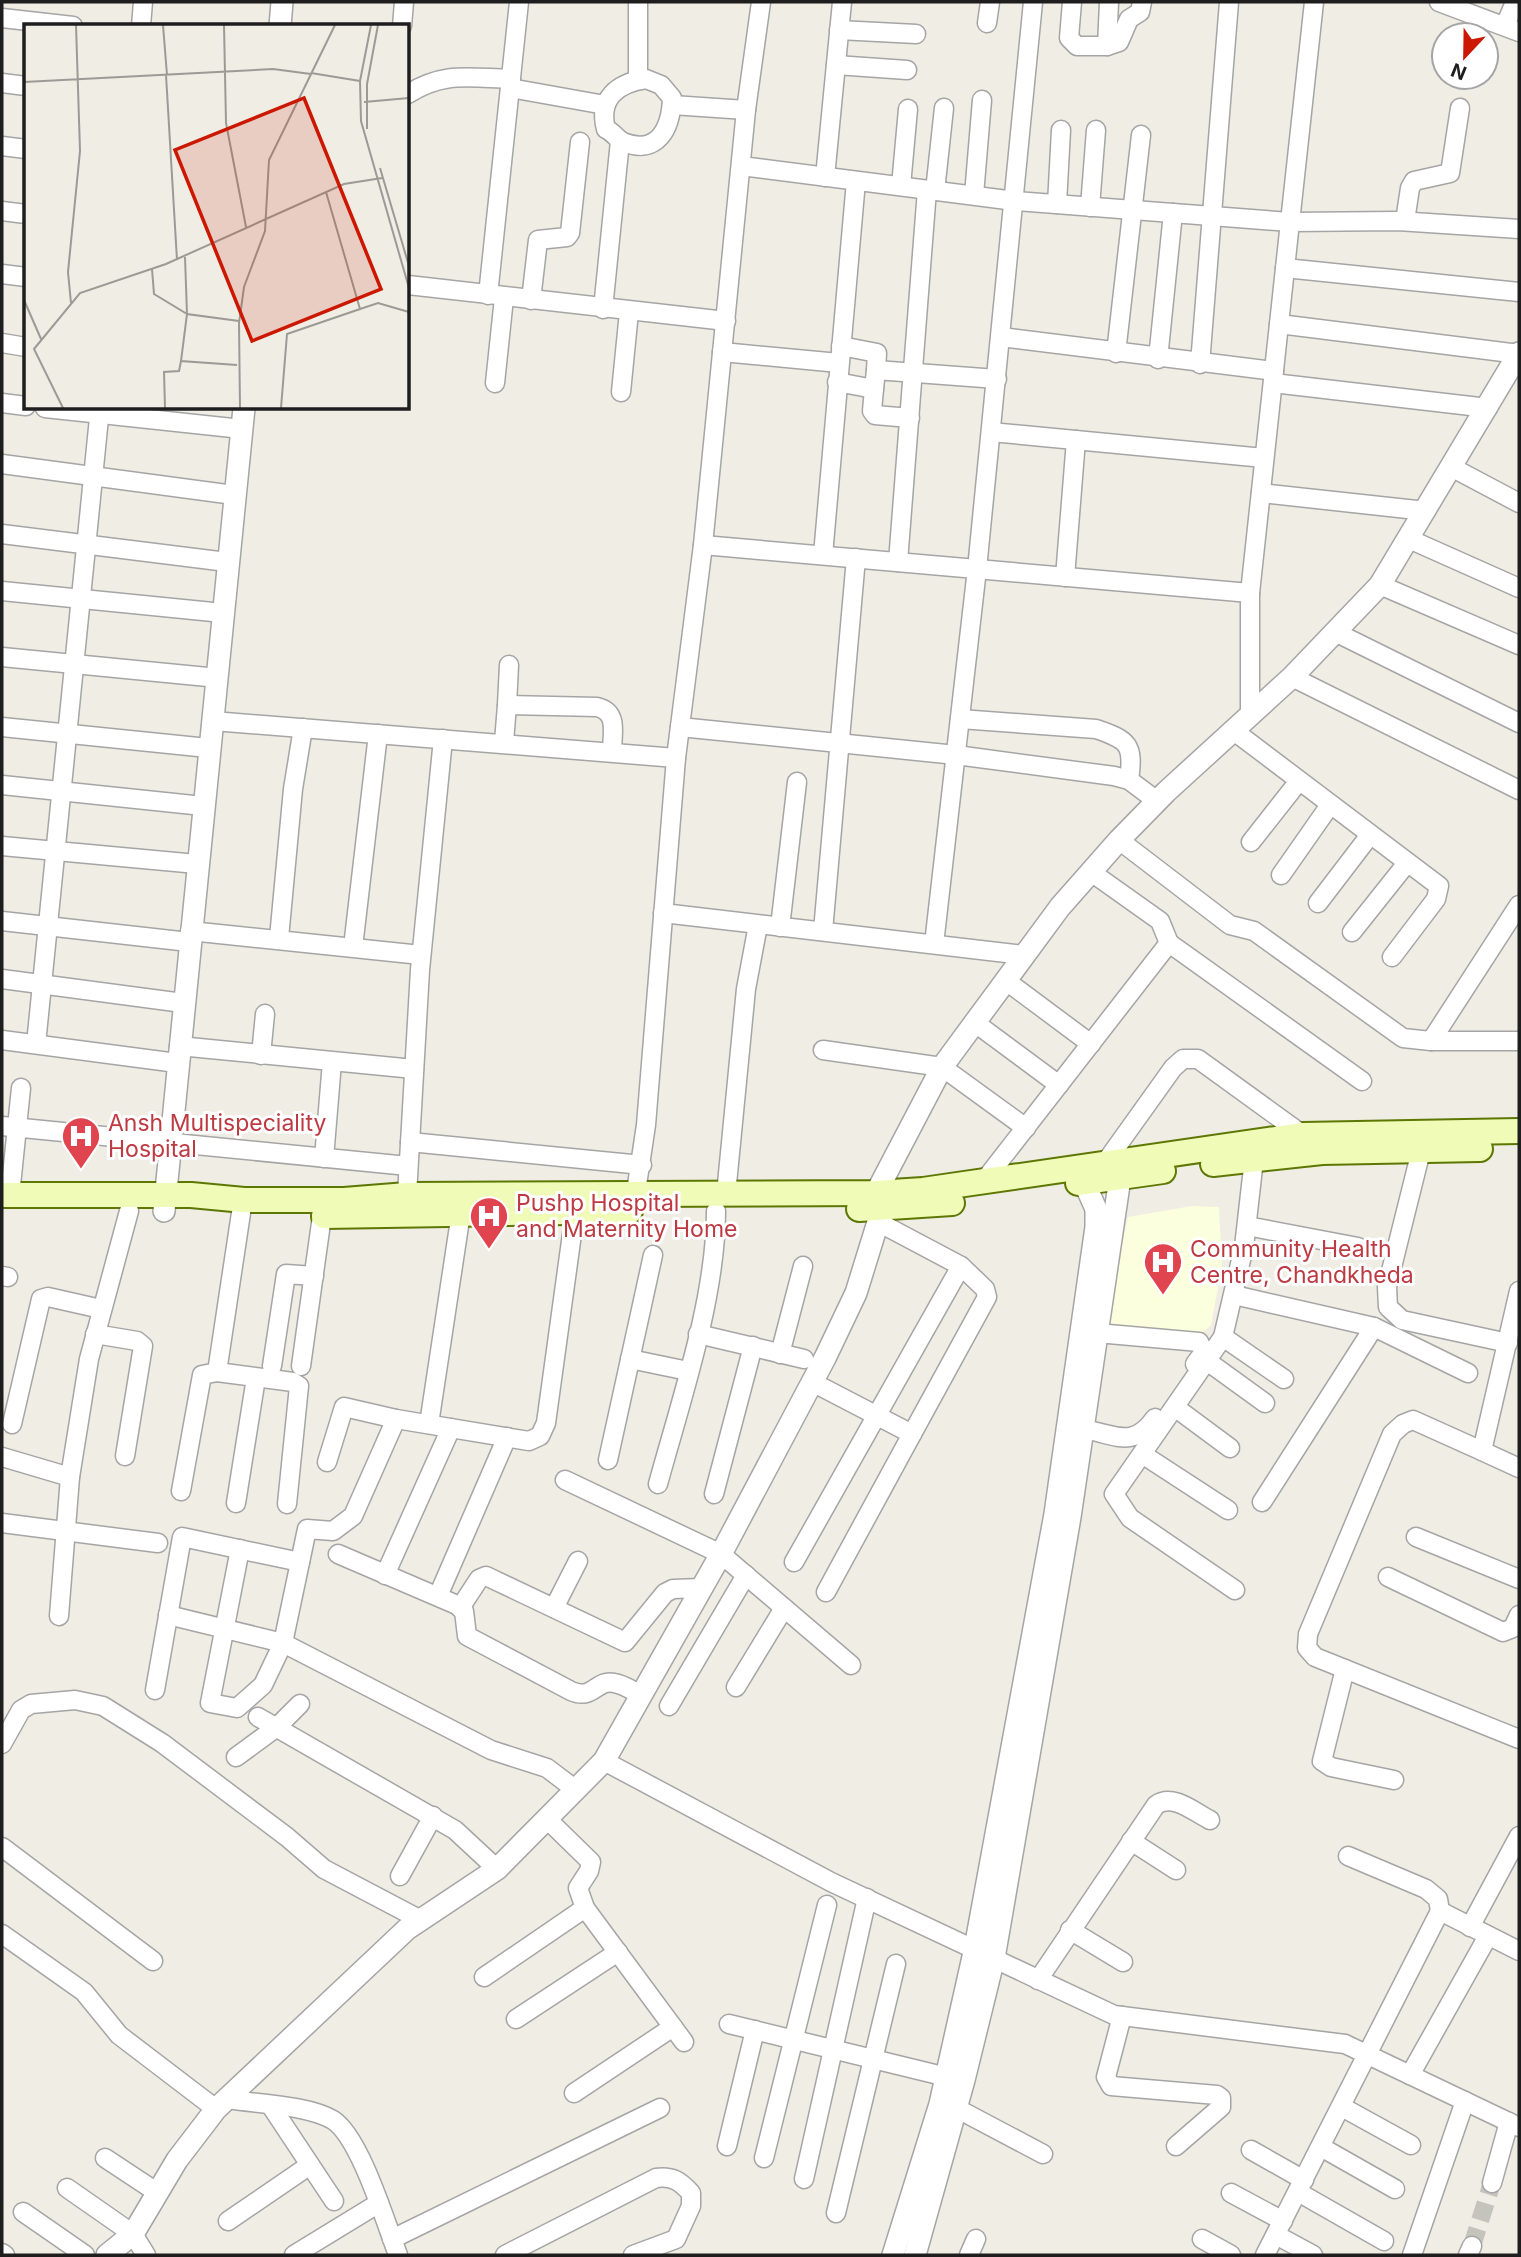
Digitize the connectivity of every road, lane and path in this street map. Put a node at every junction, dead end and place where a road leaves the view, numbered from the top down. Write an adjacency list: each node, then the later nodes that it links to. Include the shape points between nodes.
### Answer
1 (143, 2): 20 (street)
2 (282, 2): 21 (street)
3 (404, 2): 22 (street)
4 (519, 2): 31 (street)
5 (638, 2): 29 (street)
6 (761, 2): 40 (street)
7 (842, 2): 24 (street)
8 (990, 2): 18 (street)
9 (1033, 2): 54 (street)
10 (1072, 2): 26 (street, via 1070,42 1077,47)
11 (1109, 2): 26 (street)
12 (1143, 2): 26 (street, via 1119,42)
13 (1229, 2): 61 (street)
14 (1314, 2): 63 (street)
15 (1439, 2): 23 (street)
16 (1516, 2): 23 (street)
17 (2, 18): 19 (street)
18 (987, 23)
19 (55, 24)
20 (141, 24)
21 (280, 24)
22 (402, 24)
23 (1512, 29)
24 (839, 30): 25 (street); 27 (street)
25 (916, 34)
26 (1107, 46)
27 (836, 65): 28 (street); 49 (street)
28 (907, 71)
29 (638, 80): 35 (street, via 618,88); 36 (street, via 661,85)
30 (2, 83): 32 (street)
31 (510, 83): 33 (street, via 443,78); 35 (street); 70 (street)
32 (24, 86)
33 (410, 93)
34 (982, 100): 53 (street)
35 (605, 105): 44 (street, via 606,129)
36 (672, 105): 40 (street); 44 (street, via 660,140 652,145)
37 (944, 108): 52 (street)
38 (1460, 108): 62 (street, via 1450,173 1414,181)
39 (908, 109): 51 (street)
40 (746, 110): 48 (street)
41 (1062, 130): 55 (street)
42 (1096, 131): 56 (street)
43 (1141, 135): 57 (street)
44 (621, 141): 72 (street)
45 (580, 142): 71 (street, via 570,233 538,240)
46 (2, 146): 47 (street)
47 (24, 149)
48 (741, 166): 49 (street); 74 (street)
49 (825, 177): 50 (street)
50 (856, 181): 51 (street); 81 (street)
51 (901, 186): 52 (street)
52 (931, 190): 53 (street); 86 (street)
53 (974, 195): 54 (street)
54 (1015, 201): 55 (street); 76 (street)
55 (1056, 204): 56 (street)
56 (1090, 206): 57 (street)
57 (1131, 209): 59 (street); 80 (street)
58 (2, 211): 60 (street)
59 (1173, 213): 61 (street); 83 (street)
60 (24, 214)
61 (1210, 217): 63 (street); 84 (street)
62 (1405, 221): 63 (street); 64 (street)
63 (1290, 222): 65 (street)
64 (1519, 228)
65 (1285, 268): 69 (street); 75 (street)
66 (2, 274): 67 (street)
67 (24, 277)
68 (410, 285): 70 (street)
69 (1519, 292)
70 (496, 297): 71 (street); 90 (street)
71 (531, 300): 72 (street)
72 (603, 309): 73 (street)
73 (629, 312): 74 (street); 92 (street)
74 (726, 321): 79 (street)
75 (1279, 324): 82 (street); 87 (street)
76 (1001, 337): 80 (street); 88 (street)
77 (2, 343): 78 (street)
78 (24, 347)
79 (722, 352): 81 (street); 113 (street)
80 (1116, 353): 83 (street)
81 (840, 354): 85 (street, via 877,353); 89 (street)
82 (1519, 354): 95 (street)
83 (1158, 359): 84 (street)
84 (1200, 364): 87 (street)
85 (876, 370): 86 (street); 91 (street)
86 (913, 371): 88 (street); 99 (street)
87 (1274, 377): 95 (street); 102 (street)
88 (997, 379): 100 (street)
89 (837, 382): 91 (street); 114 (street)
90 (495, 383)
91 (874, 389): 99 (street, via 875,415)
92 (621, 393)
93 (2, 403): 94 (street)
94 (24, 405)
95 (1488, 408): 104 (street)
96 (82, 410): 97 (street)
97 (100, 411): 98 (street); 105 (street)
98 (243, 418): 107 (street)
99 (910, 418): 117 (street)
100 (991, 432): 101 (street); 118 (street)
101 (1076, 440): 102 (street); 119 (street)
102 (1264, 458): 106 (street)
103 (2, 464): 105 (street)
104 (1453, 468): 108 (street); 109 (street)
105 (93, 476): 107 (street); 112 (street)
106 (1261, 493): 109 (street); 123 (street)
107 (234, 495): 116 (street)
108 (1519, 503)
109 (1426, 510): 111 (street)
110 (2, 534): 112 (street)
111 (1409, 539): 120 (street); 121 (street)
112 (87, 543): 116 (street); 124 (street)
113 (703, 545): 114 (street); 139 (street)
114 (823, 555): 115 (street)
115 (856, 558): 117 (street); 146 (street)
116 (227, 562): 125 (street)
117 (898, 562): 118 (street)
118 (977, 569): 119 (street); 135 (street)
119 (1065, 577): 123 (street)
120 (1380, 585): 126 (street); 127 (street)
121 (1519, 588)
122 (2, 590): 124 (street)
123 (1250, 593): 134 (street)
124 (81, 597): 125 (street); 129 (street)
125 (223, 613): 132 (street)
126 (1335, 632): 131 (street); 137 (street)
127 (1519, 645)
128 (2, 657): 129 (street)
129 (75, 665): 132 (street); 142 (street)
130 (509, 665): 133 (street)
131 (1292, 677): 134 (street); 156 (street)
132 (218, 678): 136 (street)
133 (507, 705): 145 (street); 148 (street, via 605,709 613,717)
134 (1250, 713): 141 (street)
135 (960, 719): 149 (street); 151 (street, via 1096,729 1126,742 1131,754)
136 (213, 721): 140 (street); 147 (street)
137 (1519, 723)
138 (2, 727): 142 (street)
139 (680, 727): 146 (street); 150 (street)
140 (303, 728): 143 (street); 179 (street)
141 (1234, 731): 152 (street); 157 (street)
142 (66, 733): 147 (street); 155 (street)
143 (378, 734): 144 (street); 182 (street)
144 (443, 739): 145 (street); 183 (street)
145 (504, 742): 148 (street)
146 (838, 742): 149 (street); 176 (street)
147 (208, 748): 159 (street)
148 (611, 751): 150 (street)
149 (956, 755): 151 (street); 181 (street)
150 (676, 758): 171 (street)
151 (1129, 780): 157 (street)
152 (1298, 781): 158 (street); 162 (street)
153 (797, 782): 175 (street)
154 (2, 785): 155 (street)
155 (62, 789): 159 (street); 164 (street)
156 (1519, 790)
157 (1157, 800): 161 (street)
158 (1331, 805): 160 (street); 168 (street)
159 (203, 806): 166 (street)
160 (1370, 835): 165 (street); 169 (street)
161 (1119, 840): 167 (street); 194 (street, via 1230,925 1254,931 1390,1030 1403,1038)
162 (1251, 842)
163 (2, 846): 164 (street)
164 (56, 850): 166 (street); 174 (street)
165 (1407, 863): 177 (street); 185 (street, via 1438,886 1439,892)
166 (197, 864): 178 (street)
167 (1091, 872): 180 (street, via 1160,921); 184 (street)
168 (1281, 875)
169 (1318, 904)
170 (1519, 905): 194 (street)
171 (663, 914): 173 (street); 216 (street)
172 (2, 922): 174 (street)
173 (758, 925): 175 (street); 223 (street)
174 (48, 927): 178 (street); 188 (street)
175 (780, 927): 176 (street)
176 (823, 931): 181 (street)
177 (1352, 932)
178 (190, 936): 179 (street); 189 (street)
179 (279, 938): 182 (street)
180 (1170, 943): 196 (street); 203 (street)
181 (934, 944): 184 (street)
182 (353, 947): 183 (street)
183 (421, 955): 202 (street)
184 (1023, 955): 187 (street)
185 (1392, 957)
186 (2, 979): 188 (street)
187 (1004, 980): 191 (street); 196 (street)
188 (43, 984): 189 (street); 195 (street)
189 (183, 1003): 198 (street)
190 (265, 1014): 199 (street)
191 (974, 1022): 201 (street); 204 (street)
192 (2, 1040): 195 (street)
193 (1519, 1040): 194 (street)
194 (1432, 1041)
195 (36, 1044): 198 (street)
196 (1091, 1044): 204 (street)
197 (823, 1051): 201 (street)
198 (178, 1055): 199 (street); 211 (street)
199 (261, 1055): 200 (street)
200 (332, 1062): 202 (street); 214 (street)
201 (942, 1067): 207 (street); 226 (street)
202 (414, 1069): 210 (street)
203 (1362, 1081)
204 (1059, 1085): 207 (street)
205 (20, 1088): 206 (street)
206 (9, 1127): 211 (street); 222 (street)
207 (1026, 1128): 219 (street)
208 (1519, 1131): 209 (main road)
209 (1303, 1135): 218 (main road); 218 (street, via 1198,1059 1183,1059 1172,1068)
210 (410, 1142): 216 (street); 217 (street)
211 (169, 1144): 214 (street); 224 (street)
212 (1519, 1148): 213 (main road)
213 (1421, 1151): 215 (main road, via 1322,1152); 247 (street, via 1387,1287 1388,1307 1402,1320)
214 (324, 1158): 217 (street)
215 (1254, 1159): 218 (main road); 232 (street)
216 (642, 1165): 225 (street)
217 (408, 1166): 221 (street)
218 (1112, 1171): 219 (main road); 220 (main road); 243 (street)
219 (984, 1181): 226 (main road)
220 (1084, 1182): 226 (main road, via 925,1207); 350 (street, via 1096,1209 1093,1262)
221 (407, 1195): 224 (main road); 225 (main road)
222 (4, 1200): 224 (main road); 227 (main road)
223 (721, 1202): 225 (main road); 226 (main road); 245 (street)
224 (164, 1203): 227 (main road); 229 (main road)
225 (635, 1203): 228 (main road)
226 (877, 1208): 236 (street); 260 (street, via 856,1293)
227 (129, 1212): 240 (street)
228 (575, 1212): 230 (main road); 270 (street, via 545,1423 540,1436 529,1441)
229 (241, 1213): 231 (main road); 256 (street)
230 (460, 1213): 231 (main road); 266 (street)
231 (322, 1216): 237 (street)
232 (1247, 1226): 233 (street); 239 (street)
233 (1358, 1247)
234 (653, 1255): 250 (street)
235 (803, 1266): 249 (street)
236 (961, 1266): 263 (street); 269 (street, via 985,1289 987,1297)
237 (314, 1276): 253 (street, via 286,1274); 254 (street)
238 (1519, 1291): 247 (street)
239 (1234, 1295): 242 (street); 246 (street)
240 (101, 1309): 244 (street); 265 (street, via 41,1299)
241 (1453, 1323): 247 (street)
242 (1374, 1327): 257 (street); 284 (street)
243 (1097, 1333): 268 (street); 268 (street, via 1190,1340 1199,1342 1204,1352 1143,1434 1135,1438)
244 (95, 1334): 274 (street, via 143,1346); 279 (street)
245 (698, 1334): 248 (street); 255 (street)
246 (1223, 1337): 252 (street); 259 (street)
247 (1509, 1339): 272 (street)
248 (752, 1346): 249 (street); 283 (street)
249 (780, 1354): 251 (street)
250 (630, 1359): 255 (street); 276 (street)
251 (804, 1359)
252 (1207, 1361): 261 (street); 262 (street)
253 (272, 1366)
254 (301, 1366)
255 (688, 1371): 281 (street)
256 (217, 1372): 258 (street); 282 (street, via 202,1375)
257 (1468, 1373)
258 (256, 1378): 285 (street); 286 (street, via 299,1386)
259 (1284, 1379)
260 (812, 1382): 263 (street); 293 (street)
261 (1265, 1403)
262 (1176, 1408): 271 (street); 273 (street)
263 (875, 1416): 269 (street); 297 (street)
264 (396, 1419): 266 (street); 277 (street, via 344,1407); 296 (street, via 353,1516 332,1531 307,1529)
265 (12, 1424)
266 (429, 1424): 267 (street)
267 (451, 1428): 270 (street); 298 (street)
268 (1083, 1429): 350 (street)
269 (912, 1434): 304 (street)
270 (507, 1437): 305 (street)
271 (1230, 1448)
272 (1482, 1451): 278 (street); 315 (street, via 1413,1420 1392,1434 1308,1634 1307,1648 1315,1657)
273 (1142, 1454): 287 (street); 303 (street, via 1117,1486 1114,1498 1130,1518)
274 (125, 1456)
275 (2, 1457): 279 (street)
276 (608, 1460)
277 (327, 1462)
278 (1519, 1468)
279 (70, 1477): 289 (street)
280 (565, 1480): 293 (street)
281 (658, 1484)
282 (181, 1491)
283 (714, 1494)
284 (1262, 1502)
285 (236, 1503)
286 (287, 1504)
287 (1228, 1510)
288 (2, 1523): 289 (street)
289 (67, 1534): 291 (street); 311 (street)
290 (1416, 1537): 301 (street)
291 (158, 1543)
292 (240, 1549): 296 (street); 309 (street, via 182,1537); 312 (street)
293 (720, 1554): 299 (street); 302 (street)
294 (338, 1555): 298 (street)
295 (578, 1561): 307 (street)
296 (300, 1562): 313 (street)
297 (794, 1562)
298 (385, 1575): 305 (street)
299 (746, 1575): 308 (street); 320 (street)
300 (1388, 1577): 310 (street, via 1503,1632 1513,1628)
301 (1519, 1579)
302 (701, 1588): 307 (street, via 665,1593 625,1642); 318 (street)
303 (1235, 1590)
304 (826, 1592)
305 (438, 1596): 306 (street)
306 (460, 1608): 307 (street, via 486,1576); 318 (street, via 467,1636 571,1691 588,1694 615,1682)
307 (554, 1608)
308 (784, 1608): 314 (street); 316 (street)
309 (168, 1615): 312 (street); 317 (street)
310 (1519, 1615)
311 (59, 1616)
312 (225, 1630): 313 (street); 313 (street, via 210,1703 237,1708 263,1685)
313 (283, 1643): 328 (street, via 491,1750 547,1768)
314 (851, 1665)
315 (1345, 1669): 323 (street); 327 (street, via 1322,1761 1331,1767)
316 (736, 1687)
317 (155, 1690)
318 (641, 1695): 326 (street)
319 (300, 1704): 322 (street)
320 (669, 1706)
321 (258, 1717): 322 (street)
322 (277, 1727): 325 (street); 329 (street)
323 (1519, 1739)
324 (2, 1744): 343 (street, via 21,1710 31,1704 75,1700 103,1706 162,1743 324,1869)
325 (236, 1757)
326 (604, 1761): 328 (street); 339 (street, via 738,1835)
327 (1394, 1780)
328 (576, 1790): 330 (street)
329 (433, 1816): 336 (street); 338 (street)
330 (548, 1820): 336 (street); 341 (street, via 591,1862 578,1888)
331 (1210, 1820): 333 (street, via 1173,1800 1163,1800)
332 (1519, 1836): 344 (street)
333 (1131, 1841): 337 (street); 345 (street)
334 (2, 1847): 351 (street)
335 (1348, 1856): 342 (street, via 1426,1889 1438,1899)
336 (497, 1869): 343 (street)
337 (1176, 1870)
338 (400, 1876)
339 (867, 1898): 350 (street); 361 (street)
340 (827, 1905): 360 (street)
341 (585, 1908): 349 (street); 354 (street)
342 (1440, 1911): 344 (street); 362 (street)
343 (419, 1919): 368 (street)
344 (1470, 1927): 347 (street)
345 (1070, 1930): 352 (street); 355 (street)
346 (2, 1934): 368 (street, via 84,1992 119,2035)
347 (1488, 1936): 348 (street); 364 (street)
348 (1519, 1951)
349 (618, 1952): 357 (street); 366 (street, via 678,2035)
350 (985, 1953): 355 (street); 365 (street); 372 (street)
351 (153, 1961)
352 (1123, 1962)
353 (896, 1964): 363 (street)
354 (484, 1977)
355 (1038, 1980): 356 (street)
356 (1122, 2016): 362 (street, via 1345,2044); 376 (street, via 1106,2077 1111,2086 1221,2098 1220,2107)
357 (516, 2019)
358 (729, 2024): 359 (street)
359 (755, 2030): 360 (street); 375 (street)
360 (793, 2039): 361 (street); 381 (street)
361 (834, 2049): 363 (street); 383 (street)
362 (1367, 2054): 364 (street); 370 (street)
363 (874, 2059): 365 (street); 393 (street)
364 (1410, 2075): 367 (street)
365 (947, 2077): 406 (street)
366 (573, 2093)
367 (1465, 2101): 373 (street); 411 (street)
368 (221, 2104): 369 (street); 388 (street, via 177,2160)
369 (271, 2106): 382 (street); 391 (street, via 316,2113 345,2129)
370 (1342, 2107): 374 (street); 377 (street)
371 (660, 2108): 399 (street)
372 (956, 2108): 379 (street); 407 (street)
373 (1514, 2125): 384 (street)
374 (1410, 2145)
375 (727, 2146)
376 (1176, 2146)
377 (1321, 2147): 385 (street); 387 (street)
378 (1251, 2150): 385 (street)
379 (1043, 2154)
380 (105, 2158): 388 (street)
381 (764, 2158)
382 (310, 2165): 390 (street); 394 (street)
383 (804, 2179)
384 (1492, 2183)
385 (1301, 2186): 395 (street); 398 (street)
386 (68, 2188): 396 (street)
387 (1395, 2189)
388 (158, 2193): 396 (street)
389 (1231, 2193): 395 (street)
390 (334, 2202)
391 (379, 2203): 399 (street); 403 (street)
392 (23, 2212): 400 (street)
393 (836, 2213)
394 (228, 2221)
395 (1279, 2228): 409 (street); 410 (street)
396 (134, 2234): 401 (street); 402 (street)
397 (1202, 2239): 408 (street)
398 (1384, 2241)
399 (395, 2247)
400 (85, 2255)
401 (107, 2255)
402 (146, 2255)
403 (294, 2255)
404 (505, 2255): 405 (street, via 656,2178 670,2176 682,2182 691,2193 691,2206 676,2239)
405 (633, 2255)
406 (893, 2255)
407 (915, 2255)
408 (1231, 2255)
409 (1265, 2255)
410 (1313, 2255)
411 (1412, 2255)

